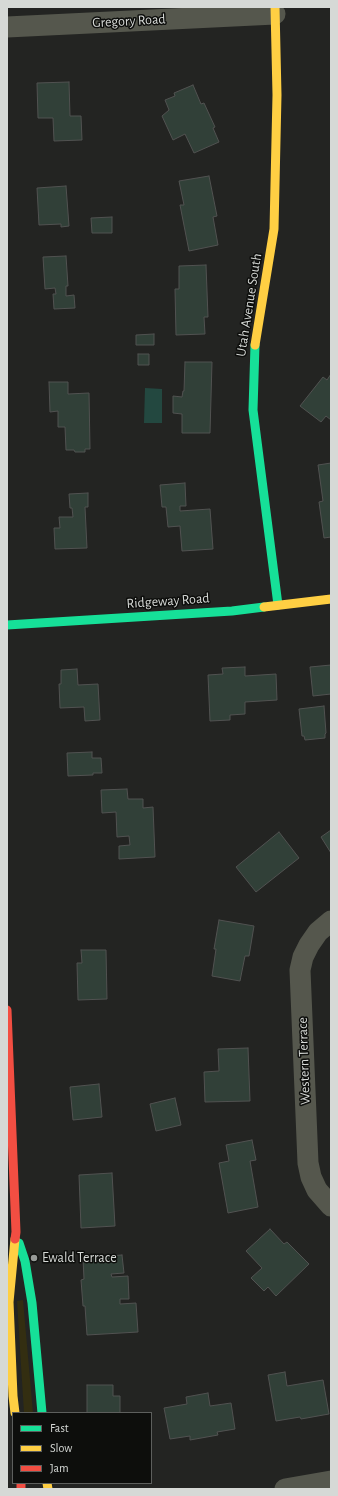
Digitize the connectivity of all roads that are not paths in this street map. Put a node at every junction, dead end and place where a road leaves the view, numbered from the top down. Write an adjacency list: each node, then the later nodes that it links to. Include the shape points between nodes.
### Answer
1 (275, 11): 2 (street, Gregory Road); 4 (street, Utah Avenue South, via 278,95 274,229 255,346 253,410)
2 (7, 27)
3 (331, 599): 4 (street, Ridgeway Road)
4 (278, 605): 5 (street, Ridgeway Road, via 232,611)
5 (7, 625)
6 (331, 921): 8 (street, Western Terrace, via 318,932 309,945 300,970 308,1163 317,1190)
7 (7, 1010): 9 (street)
8 (331, 1206)
9 (11, 1232): 10 (street, via 10,1302); 11 (street, via 25,1261 32,1303)
10 (15, 1412)
11 (42, 1412)
12 (331, 1481): 13 (street)
13 (285, 1489)

